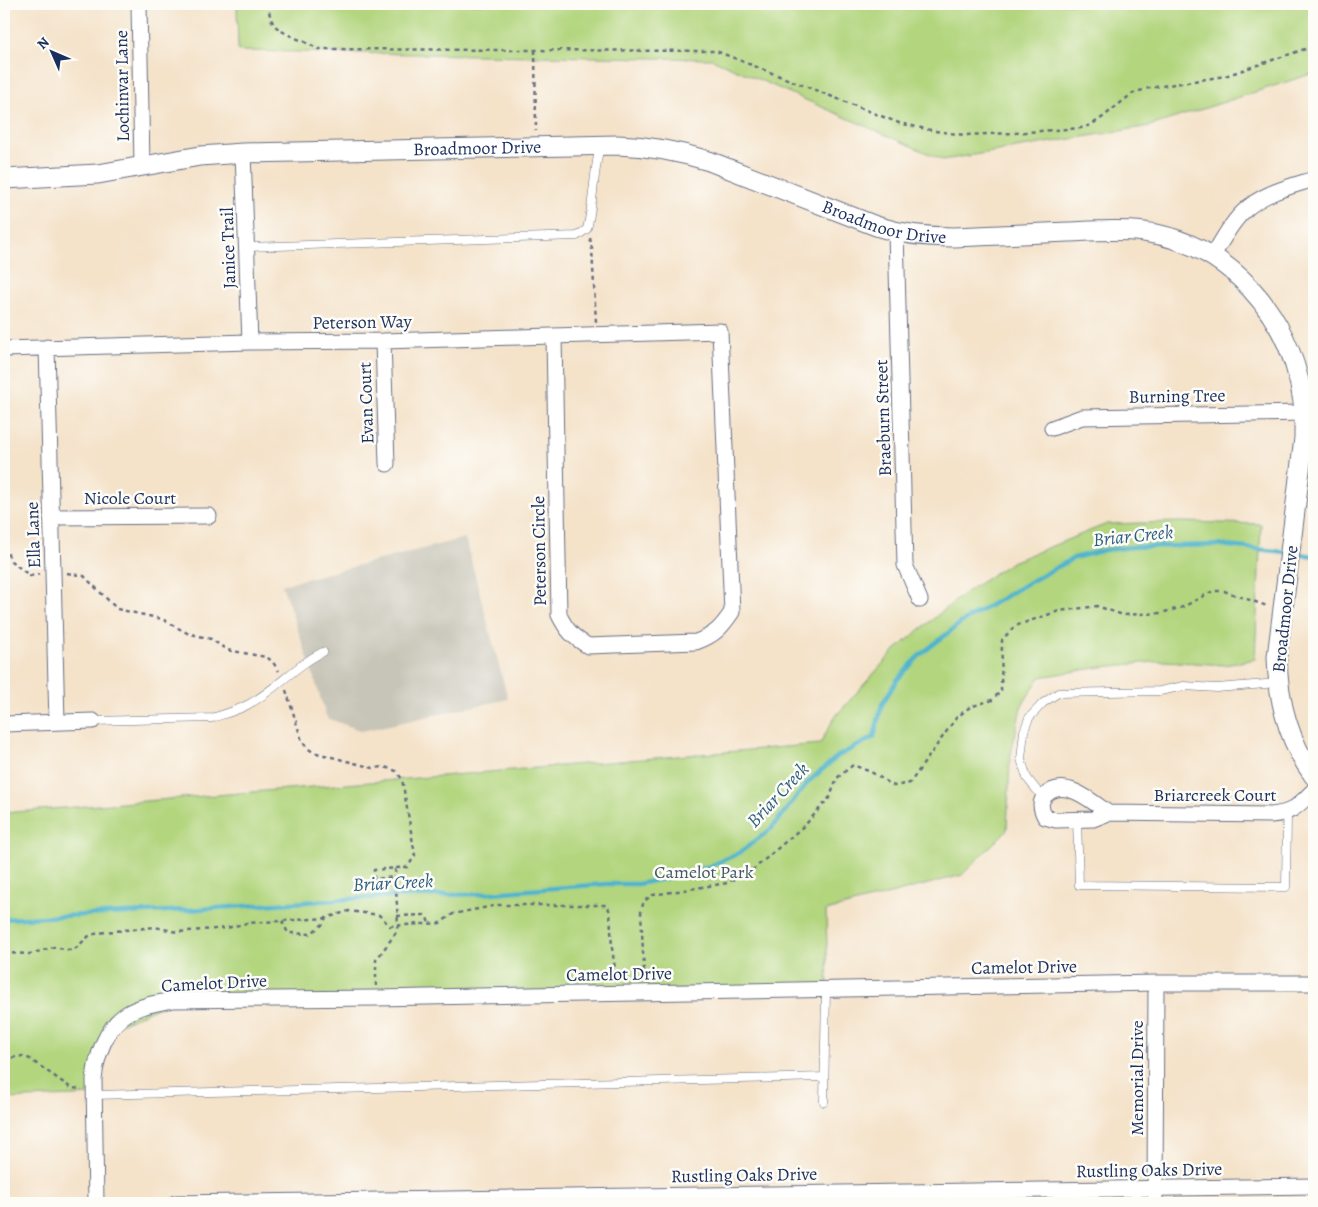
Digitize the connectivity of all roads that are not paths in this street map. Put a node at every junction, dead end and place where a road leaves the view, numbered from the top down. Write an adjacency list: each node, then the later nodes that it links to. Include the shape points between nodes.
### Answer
1 (139, 4): 4 (street, Lochinvar Lane)
2 (600, 146): 3 (street, Broadmoor Drive); 7 (street, Broadmoor Drive, via 650,146 688,154); 8 (lane, via 587,230 577,236)
3 (243, 153): 4 (street, Broadmoor Drive, via 200,156); 8 (street, Janice Trail)
4 (142, 167): 5 (street, Broadmoor Drive, via 98,174)
5 (4, 179)
6 (1314, 180): 9 (street, via 1256,201 1242,212)
7 (896, 232): 9 (street, Broadmoor Drive, via 933,236 1142,232 1175,241); 21 (street, Braeburn Street, via 905,565)
8 (246, 247): 13 (street, Janice Trail)
9 (1212, 257): 16 (street, Broadmoor Drive, via 1253,291 1278,324 1295,363)
10 (720, 331): 11 (street, Peterson Way); 11 (street, Peterson Circle, via 732,612 722,627 710,637 696,642 588,646 572,636 559,615)
11 (554, 336): 12 (street, Peterson Way)
12 (383, 341): 13 (street, Peterson Way); 18 (street, Evan Court)
13 (250, 342): 14 (street, Peterson Way)
14 (47, 347): 15 (street, Peterson Way); 20 (street, Ella Lane)
15 (4, 348)
16 (1304, 413): 17 (street, Burning Tree, via 1082,416); 23 (street, Broadmoor Drive, via 1304,438 1277,658)
17 (1052, 428)
18 (387, 464)
19 (209, 516): 20 (street, Nicole Court)
20 (51, 517): 25 (street, Ella Lane)
21 (920, 600)
22 (323, 652): 24 (lane, via 308,659 250,704 212,718)
23 (1278, 683): 27 (street, Broadmoor Drive, via 1288,730); 29 (lane, via 1218,688 1184,686 1160,691 1058,693 1042,703 1029,718 1024,731 1021,758 1027,778)
24 (93, 721): 25 (street)
25 (57, 722): 26 (street)
26 (4, 724)
27 (1314, 776)
28 (1314, 790): 31 (street, Briarcreek Court)
29 (1043, 798): 30 (street, via 1051,790 1070,789); 32 (street, Briarcreek Court, via 1041,809 1045,817)
30 (1108, 813): 31 (street, Briarcreek Court); 32 (street, Briarcreek Court, via 1093,819)
31 (1287, 813): 32 (lane, via 1286,887 1079,885)
32 (1077, 819)
33 (1314, 983): 34 (street, Camelot Drive)
34 (1156, 984): 35 (street, Camelot Drive); 40 (street, Memorial Drive)
35 (826, 989): 36 (lane); 37 (street, Camelot Drive, via 173,1000 128,1014 114,1027 96,1063)
36 (824, 1077): 37 (lane); 38 (lane)
37 (94, 1091): 45 (street, Camelot Drive)
38 (824, 1102)
39 (1314, 1186): 40 (street, Rustling Oaks Drive)
40 (1155, 1196): 41 (street, Rustling Oaks Drive)
41 (908, 1197): 42 (street, Rustling Oaks Drive)
42 (890, 1198): 43 (street, Rustling Oaks Drive)
43 (518, 1200): 44 (street, Rustling Oaks Drive)
44 (335, 1202): 46 (street, Rustling Oaks Drive)
45 (96, 1203)
46 (175, 1203)

